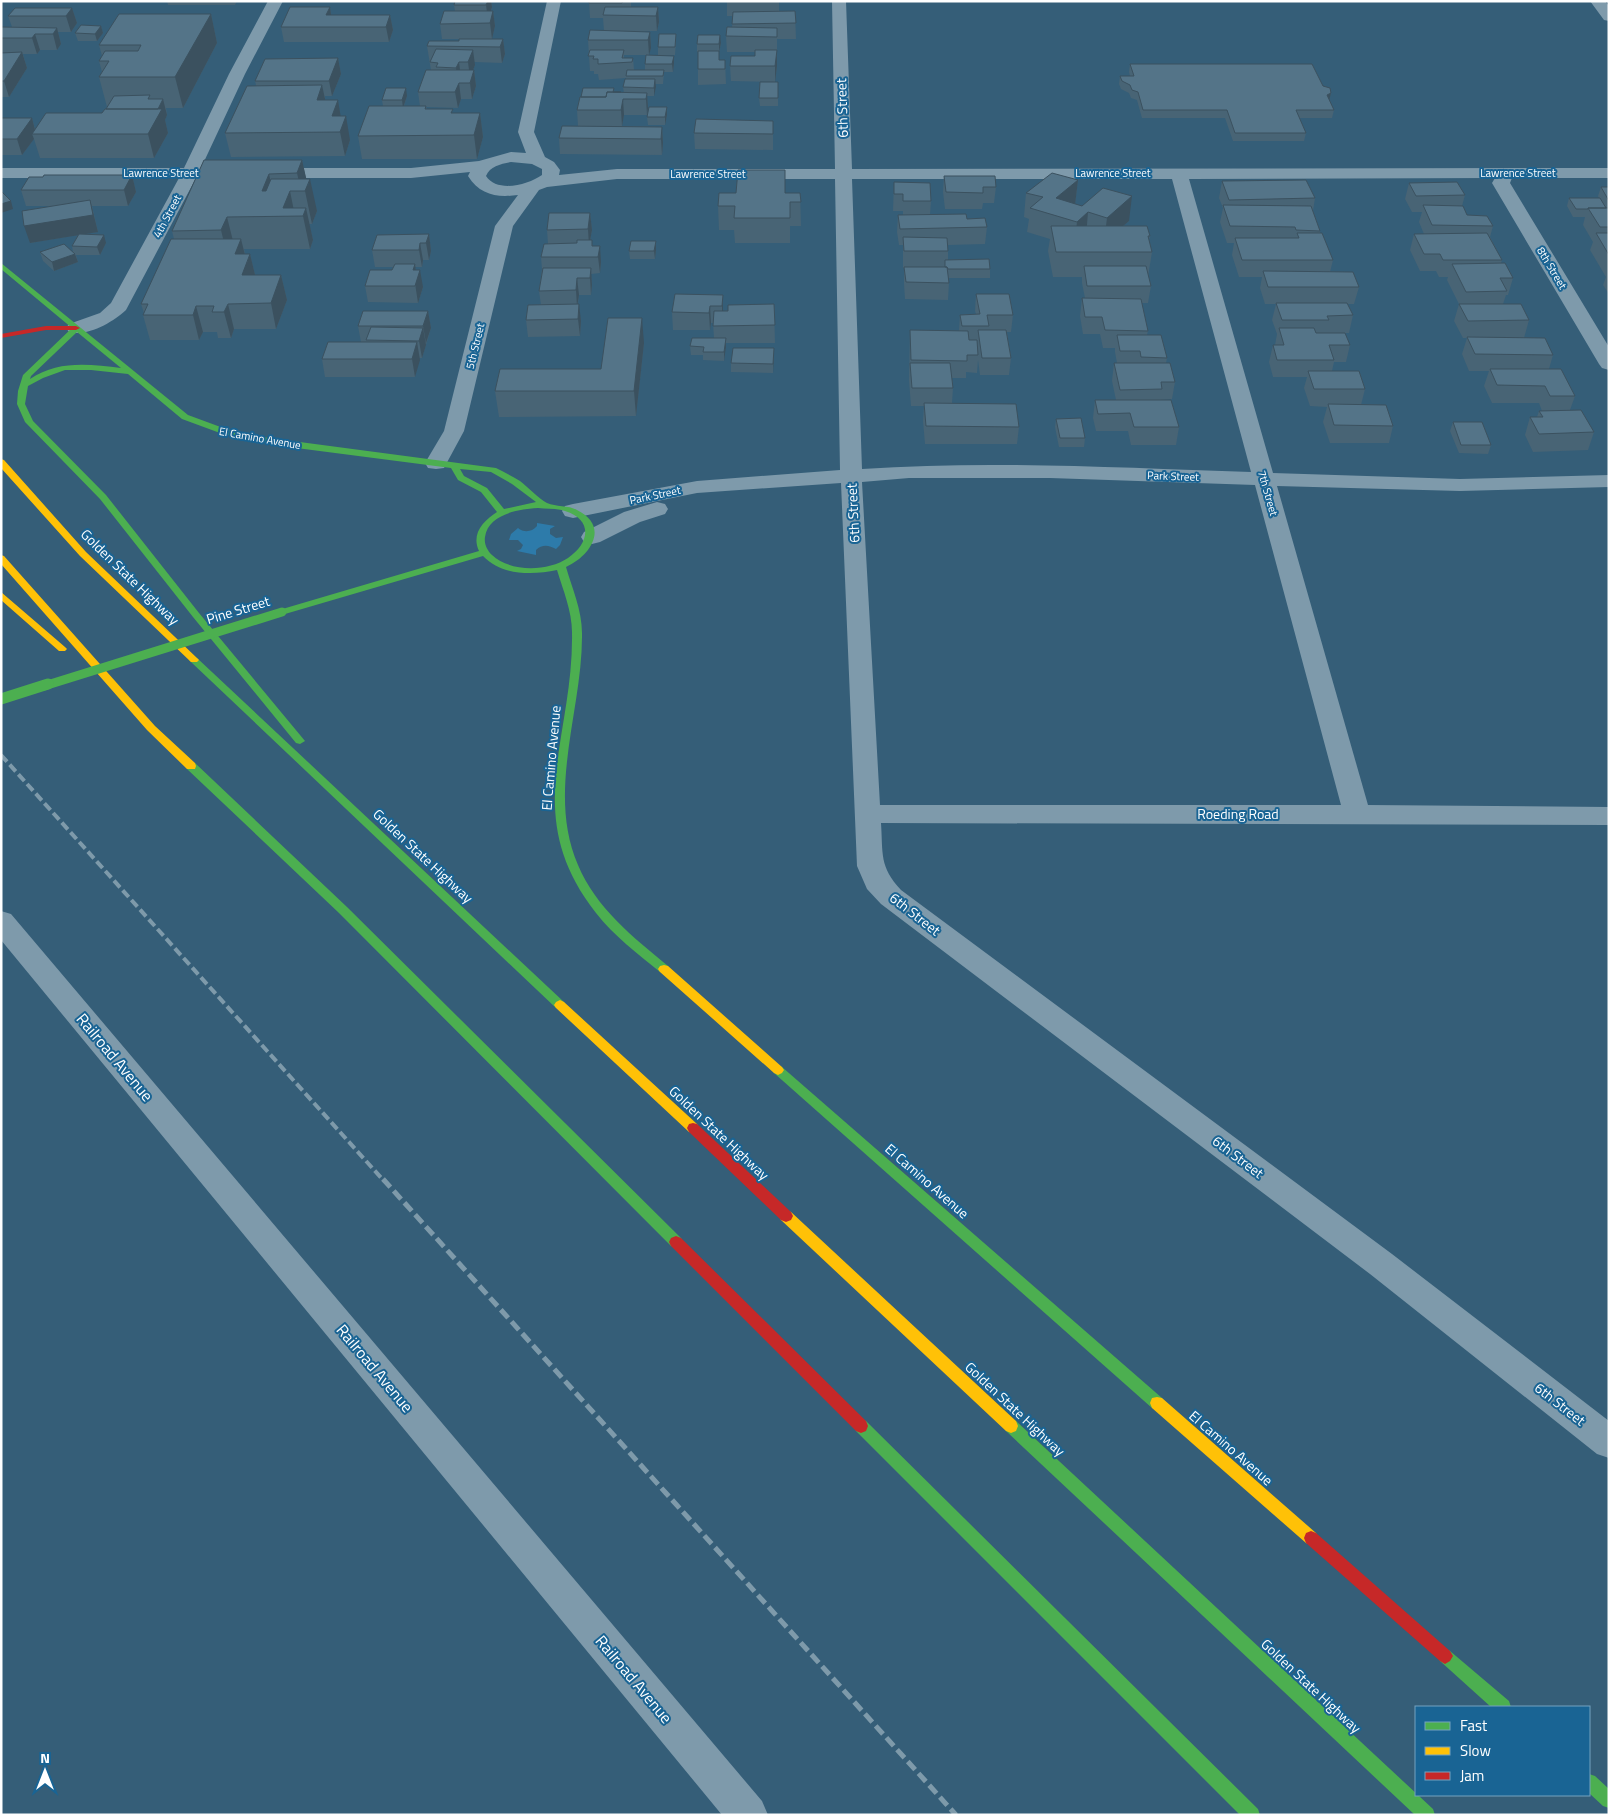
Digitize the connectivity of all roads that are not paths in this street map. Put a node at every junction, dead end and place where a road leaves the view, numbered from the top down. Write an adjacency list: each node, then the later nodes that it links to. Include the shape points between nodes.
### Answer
1 (276, 1): 9 (street, 4th Street)
2 (554, 1): 6 (street)
3 (839, 1): 15 (street, 6th Street)
4 (1597, 1): 5 (street)
5 (1609, 17)
6 (526, 132): 7 (street); 13 (street)
7 (542, 162): 13 (street, Lawrence Street, via 511,157); 14 (street, Lawrence Street); 16 (street, via 551,170 550,177)
8 (1, 173): 9 (street, Lawrence Street)
9 (190, 173): 13 (street, Lawrence Street, via 411,173 434,178); 19 (street, 4th Street, via 119,306 107,317)
10 (1179, 173): 11 (street, Lawrence Street); 15 (street, Lawrence Street); 28 (street, 7th Street)
11 (1507, 173): 12 (street, Lawrence Street); 21 (street, 8th Street, via 1501,184)
12 (1609, 173)
13 (486, 174): 16 (street, Lawrence Street, via 512,191); 17 (street)
14 (617, 174): 15 (street, Lawrence Street); 16 (street, Lawrence Street)
15 (844, 174): 27 (street, 6th Street)
16 (538, 185): 17 (street, 5th Street)
17 (504, 226): 25 (street, 5th Street, via 454,431)
18 (1, 265): 19 (main road, El Camino Avenue)
19 (76, 328): 20 (main road, via 46,328); 22 (main road, El Camino Avenue); 23 (main road, via 35,365 27,375)
20 (1, 336)
21 (1609, 364)
22 (132, 372): 23 (main road, via 65,366 45,372); 25 (main road, El Camino Avenue, via 185,417 225,434 264,442)
23 (22, 391): 44 (main road, via 21,404 29,422 103,497)
24 (1, 462): 44 (main road, Golden State Highway, via 83,554)
25 (436, 463): 26 (main road, El Camino Avenue)
26 (455, 466): 31 (main road, El Camino Avenue, via 494,470); 33 (main road, via 461,478 484,490)
27 (851, 475): 28 (street, Park Street, via 991,471); 30 (street, Park Street); 41 (street, 6th Street)
28 (1264, 479): 29 (street, Park Street, via 1460,485); 42 (street, 7th Street)
29 (1609, 481)
30 (737, 485): 32 (street, Park Street, via 697,487); 34 (street, Park Street, via 632,517)
31 (545, 505): 32 (main road); 33 (main road, via 525,506)
32 (573, 511): 34 (main road, via 588,522)
33 (503, 513): 35 (main road, via 483,528 479,540)
34 (592, 536): 37 (main road, via 584,552)
35 (484, 553): 37 (main road, via 505,567 542,570); 39 (main road, Pine Street, bridge)
36 (1, 558): 40 (main road)
37 (561, 566): 47 (main road, El Camino Avenue, via 575,618 576,662 561,787 561,817 565,845 577,873 609,921)
38 (1, 595): 40 (main road)
39 (1, 699)
40 (151, 728): 51 (main road, via 343,910)
41 (867, 814): 42 (street, Roeding Road); 46 (street, 6th Street, via 870,866 877,882 891,897 1381,1264)
42 (1357, 814): 43 (street, Roeding Road)
43 (1609, 816)
44 (365, 822): 52 (main road, Golden State Highway)
45 (1, 921): 50 (street, Railroad Avenue)
46 (1609, 1442)
47 (1502, 1706)
48 (1590, 1783): 49 (main road)
49 (1609, 1800)
50 (748, 1815)
51 (1252, 1815)
52 (1428, 1815)

